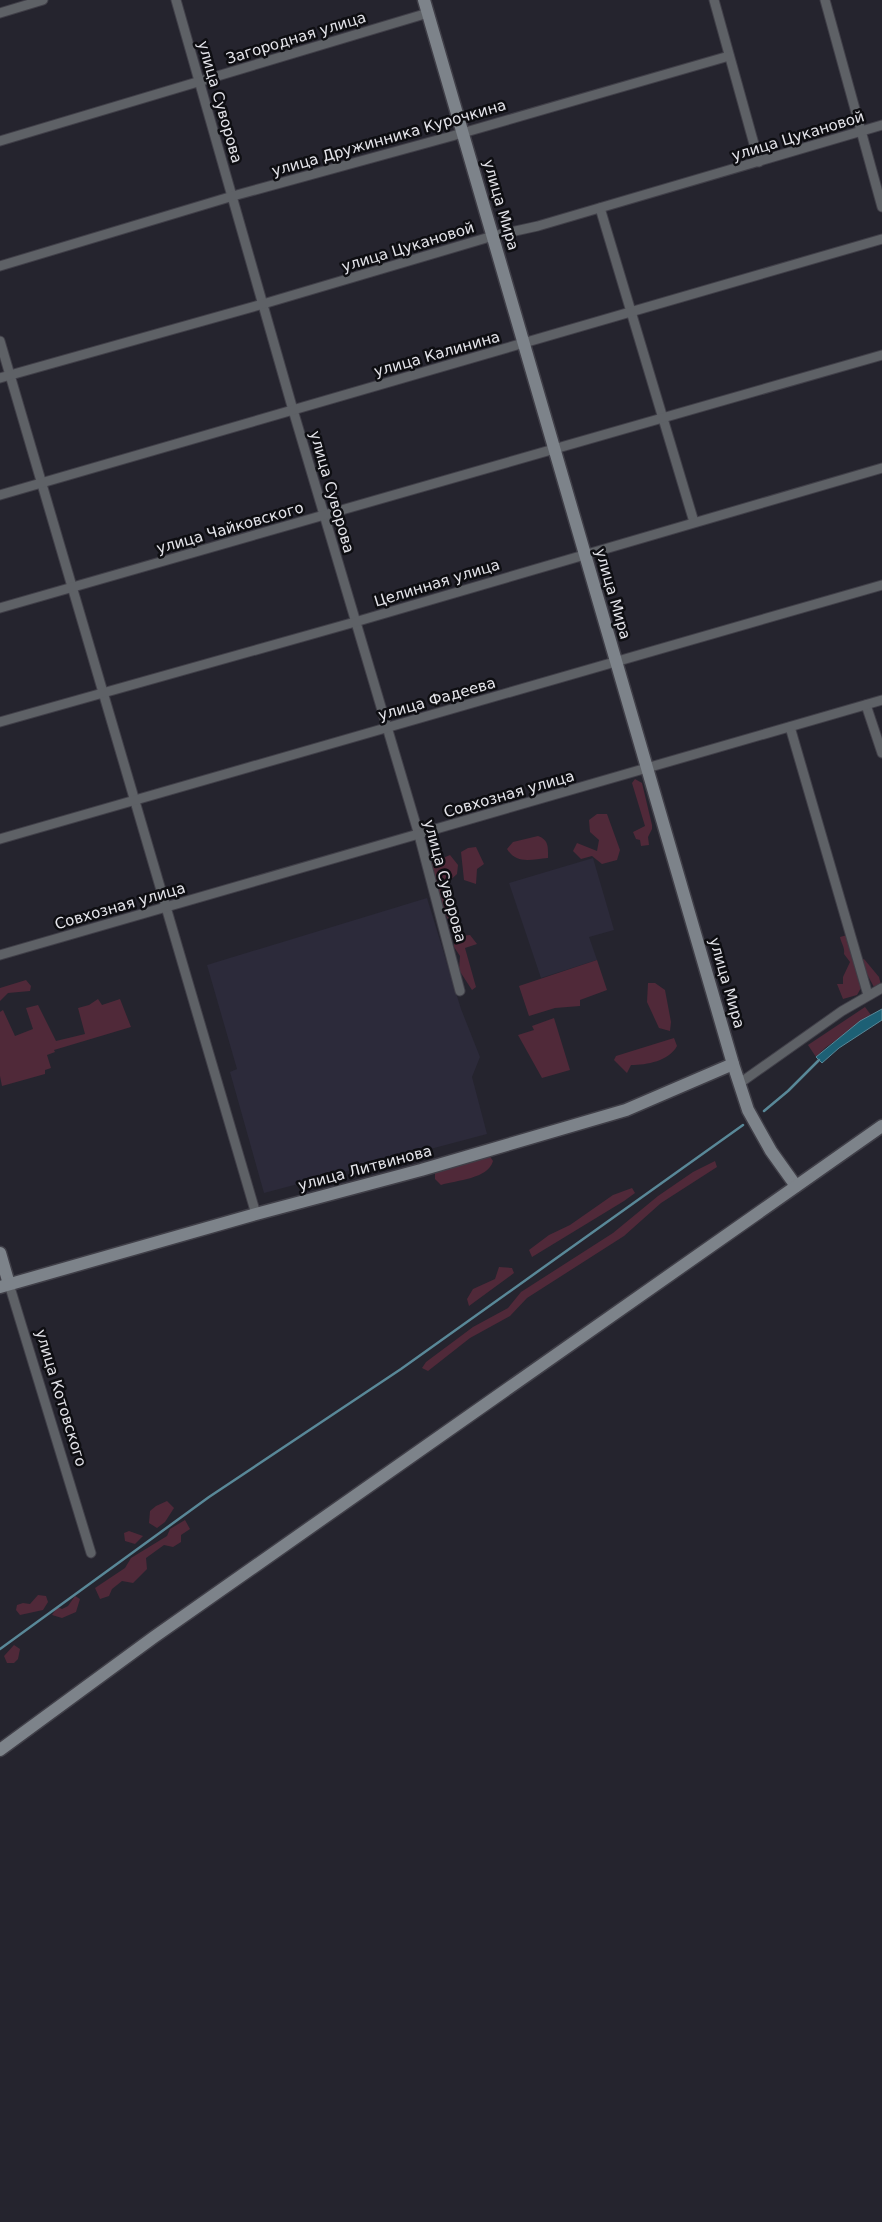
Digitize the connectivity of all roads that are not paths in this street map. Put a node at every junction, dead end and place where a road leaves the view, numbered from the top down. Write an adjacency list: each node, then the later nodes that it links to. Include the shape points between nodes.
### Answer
1 (43, 0): 6 (street)
2 (176, 0): 9 (street, улица Суворова)
3 (424, 0): 7 (main road, улица Мира)
4 (714, 0): 8 (street)
5 (825, 0): 11 (street)
6 (0, 13)
7 (428, 13): 9 (street, Загородная улица); 12 (main road, улица Мира)
8 (729, 56): 12 (street, улица Дружинника Курочкина); 14 (street)
9 (200, 82): 13 (street, Загородная улица); 15 (street, улица Суворова)
10 (882, 125): 11 (street, улица Цукановой)
11 (861, 131): 14 (street, улица Цукановой); 16 (street)
12 (462, 133): 15 (street, улица Дружинника Курочкина); 18 (main road, улица Мира)
13 (0, 141)
14 (759, 162): 17 (street, улица Цукановой)
15 (233, 196): 20 (street, улица Дружинника Курочкина); 21 (street, улица Суворова)
16 (882, 207)
17 (600, 208): 18 (street, улица Цукановой); 22 (street)
18 (493, 236): 21 (street, улица Цукановой); 24 (main road, улица Мира)
19 (882, 239): 22 (street, улица Калинина)
20 (0, 266)
21 (263, 304): 26 (street, улица Цукановой); 28 (street, улица Суворова)
22 (631, 312): 24 (street, улица Калинина); 29 (street)
23 (0, 341): 26 (street)
24 (522, 343): 28 (street, улица Калинина); 30 (main road, улица Мира)
25 (882, 355): 29 (street, улица Чайковского)
26 (10, 375): 27 (street, улица Цукановой); 32 (street)
27 (0, 378)
28 (293, 410): 32 (street, улица Калинина); 34 (street, улица Суворова)
29 (663, 417): 30 (street, улица Чайковского); 35 (street)
30 (554, 449): 34 (street, улица Чайковского); 36 (main road, улица Мира)
31 (882, 468): 35 (street, Целинная улица)
32 (42, 483): 33 (street, улица Калинина); 38 (street)
33 (0, 495)
34 (324, 516): 38 (street, улица Чайковского); 40 (street, улица Суворова)
35 (694, 522): 36 (street, Целинная улица)
36 (584, 554): 40 (street, Целинная улица); 41 (main road, улица Мира)
37 (882, 585): 41 (street, улица Фадеева)
38 (72, 587): 39 (street, улица Чайковского); 42 (street)
39 (0, 608)
40 (355, 622): 42 (street, Целинная улица); 47 (street, улица Суворова)
41 (616, 661): 47 (street, улица Фадеева); 49 (main road, улица Мира)
42 (103, 692): 45 (street, Целинная улица); 50 (street)
43 (882, 700): 44 (street, Совхозная улица)
44 (866, 705): 46 (street, Совхозная улица); 48 (street)
45 (0, 722)
46 (790, 727): 49 (street, Совхозная улица); 57 (street)
47 (386, 728): 50 (street, улица Фадеева); 51 (street, улица Суворова)
48 (882, 753)
49 (649, 768): 51 (street, Совхозная улица); 58 (main road, улица Мира)
50 (135, 800): 52 (street, улица Фадеева); 53 (street)
51 (419, 835): 53 (street, Совхозная улица); 56 (street, улица Суворова)
52 (0, 839)
53 (166, 908): 54 (street, Совхозная улица); 62 (street)
54 (0, 955)
55 (882, 988): 57 (street)
56 (460, 991)
57 (868, 996): 59 (street)
58 (733, 1064): 59 (main road, улица Мира); 62 (main road, улица Литвинова, via 626,1110)
59 (740, 1083): 61 (main road, улица Мира, via 748,1110)
60 (882, 1126): 61 (main road)
61 (796, 1186): 66 (main road, via 162,1631)
62 (256, 1214): 64 (main road, улица Литвинова)
63 (0, 1253): 64 (main road, улица Котовского)
64 (5, 1286): 65 (street, улица Котовского)
65 (91, 1553)
66 (0, 1750)

